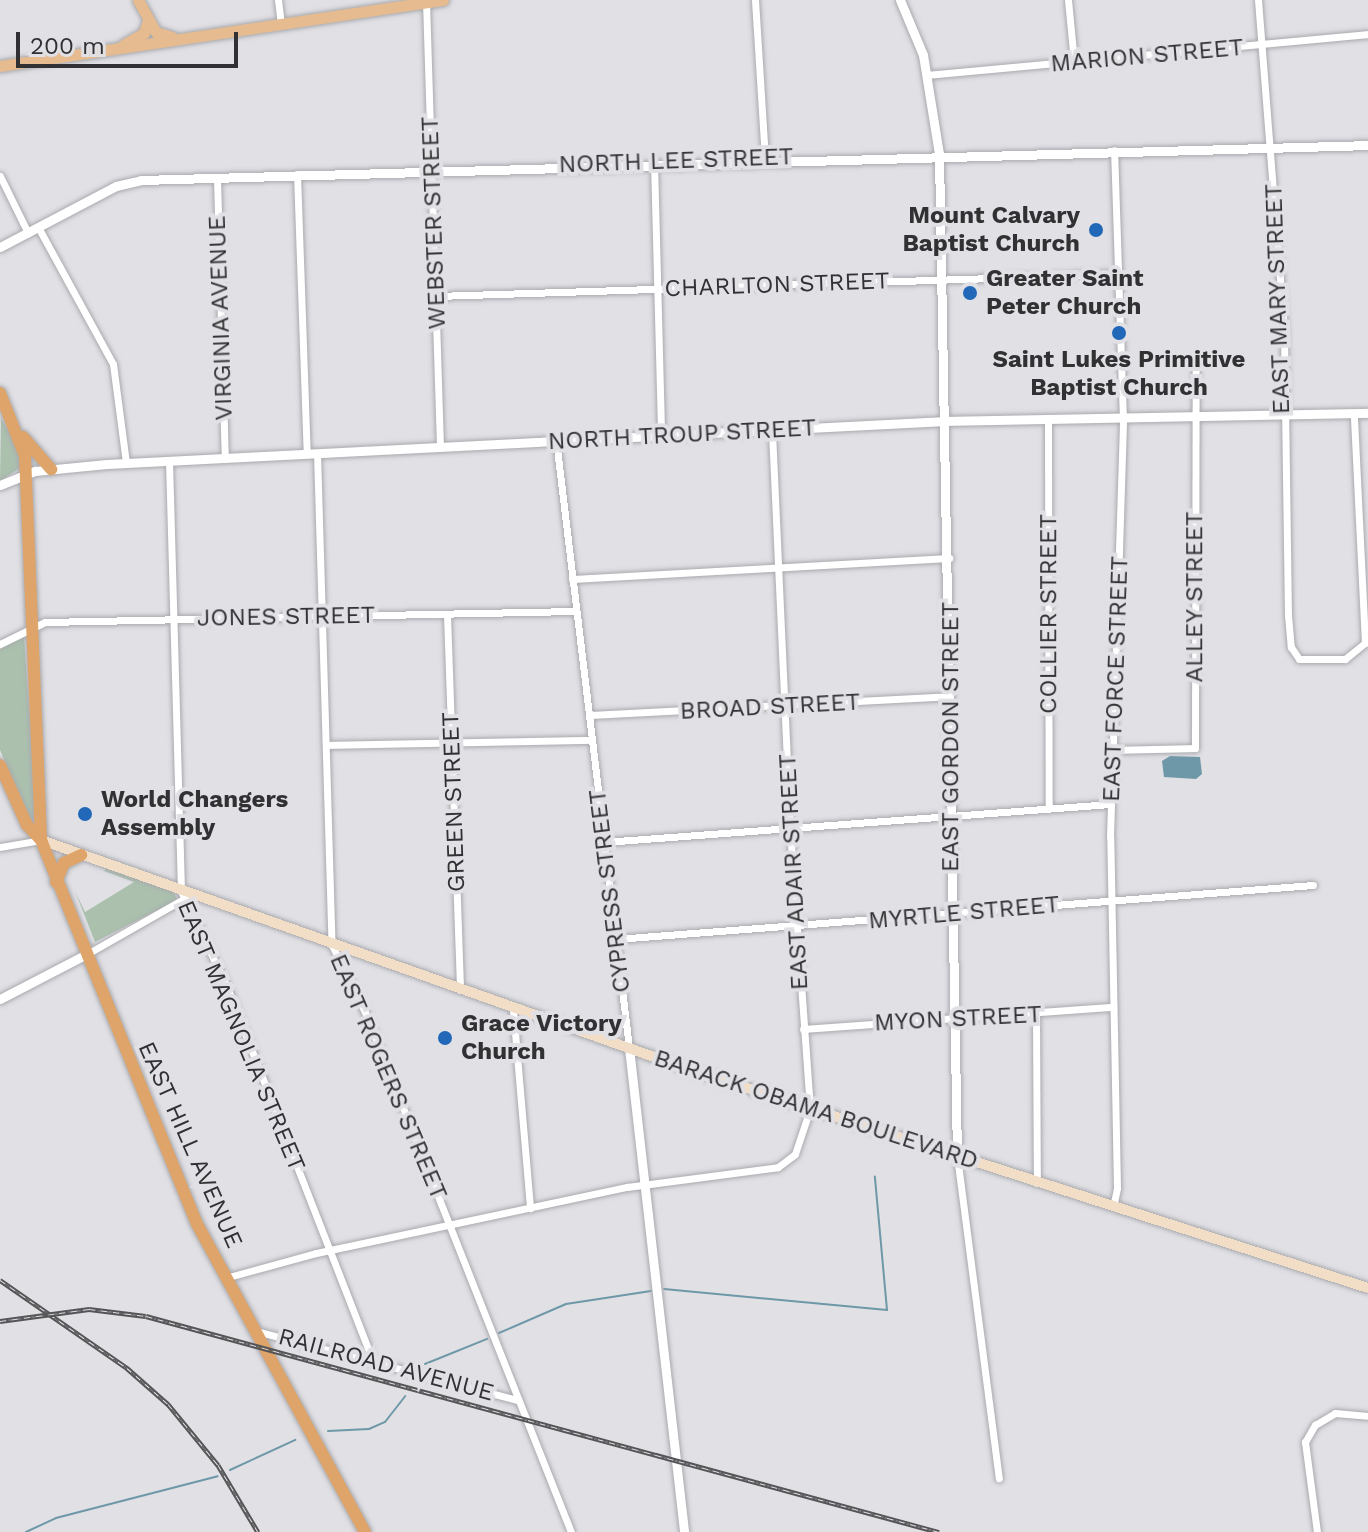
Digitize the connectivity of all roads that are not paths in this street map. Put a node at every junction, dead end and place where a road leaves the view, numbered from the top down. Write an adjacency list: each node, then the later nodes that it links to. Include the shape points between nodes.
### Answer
1 (138, 0): 9 (main road)
2 (278, 0): 10 (street)
3 (443, 0): 8 (main road)
4 (755, 0): 22 (street)
5 (900, 0): 17 (street, EAST GORDON STREET, via 920,42)
6 (1068, 0): 15 (street)
7 (1258, 0): 13 (street, EAST MARY STREET)
8 (426, 1): 10 (main road); 24 (street, WEBSTER STREET)
9 (148, 20): 12 (main road, via 156,32); 14 (main road, via 144,33)
10 (281, 23): 12 (main road)
11 (1368, 34): 13 (street, MARION STREET)
12 (177, 38): 14 (main road)
13 (1262, 46): 15 (street, MARION STREET); 19 (street, EAST MARY STREET)
14 (115, 49): 16 (main road)
15 (1074, 62): 17 (street, MARION STREET)
16 (0, 66)
17 (927, 75): 21 (street, EAST GORDON STREET)
18 (1368, 145): 19 (street, NORTH LEE STREET)
19 (1272, 147): 20 (street, NORTH LEE STREET); 39 (street, EAST MARY STREET)
20 (1114, 150): 21 (street, NORTH LEE STREET); 31 (street, EAST FORCE STREET)
21 (939, 154): 22 (street, NORTH LEE STREET); 32 (street, EAST GORDON STREET)
22 (765, 159): 23 (street, NORTH LEE STREET)
23 (654, 162): 24 (street, NORTH LEE STREET); 33 (street)
24 (432, 168): 25 (street, NORTH LEE STREET); 34 (street, WEBSTER STREET)
25 (297, 174): 27 (street, NORTH LEE STREET); 49 (street, EAST ROGERS STREET)
26 (0, 176): 29 (street)
27 (217, 178): 28 (street, NORTH LEE STREET, via 124,183); 50 (street, VIRGINIA AVENUE)
28 (38, 227): 29 (street, NORTH LEE STREET); 52 (street, via 113,364)
29 (28, 233): 30 (street, NORTH LEE STREET)
30 (0, 247)
31 (1118, 274): 32 (street, CHARLTON STREET); 41 (street, EAST FORCE STREET)
32 (942, 279): 33 (street, CHARLTON STREET); 42 (street, EAST GORDON STREET)
33 (657, 289): 34 (street, CHARLTON STREET); 46 (street)
34 (436, 296): 48 (street, WEBSTER STREET)
35 (1196, 364): 40 (street, ALLEY STREET)
36 (0, 393): 45 (highway)
37 (1368, 413): 38 (street, NORTH TROUP STREET)
38 (1354, 414): 39 (street, NORTH TROUP STREET); 39 (street, EAST MARY STREET, via 1365,643 1345,659 1328,660 1299,659 1291,647 1282,467)
39 (1285, 415): 40 (street, NORTH TROUP STREET)
40 (1196, 418): 41 (street, NORTH TROUP STREET); 71 (street, ALLEY STREET, via 1195,748)
41 (1123, 420): 43 (street, NORTH TROUP STREET); 71 (street, EAST FORCE STREET)
42 (946, 421): 43 (street, NORTH TROUP STREET); 44 (street, NORTH TROUP STREET); 56 (street, EAST GORDON STREET)
43 (1048, 421): 74 (street, COLLIER STREET)
44 (772, 430): 46 (street, NORTH TROUP STREET); 57 (street, EAST ADAIR STREET)
45 (18, 431): 53 (highway); 54 (highway)
46 (661, 436): 47 (street, NORTH TROUP STREET)
47 (556, 440): 48 (street, NORTH TROUP STREET); 58 (street, CYPRESS STREET)
48 (440, 447): 49 (street, NORTH TROUP STREET)
49 (312, 454): 50 (street, NORTH TROUP STREET); 61 (street, EAST ROGERS STREET)
50 (225, 458): 51 (street, NORTH TROUP STREET)
51 (169, 461): 52 (street, NORTH TROUP STREET); 62 (street, EAST MAGNOLIA STREET)
52 (126, 463): 53 (street, NORTH TROUP STREET)
53 (51, 469): 54 (street, NORTH TROUP STREET)
54 (26, 474): 55 (street, NORTH TROUP STREET); 63 (highway)
55 (0, 485)
56 (949, 558): 57 (street); 65 (street, EAST GORDON STREET)
57 (778, 566): 58 (street); 66 (street, EAST ADAIR STREET)
58 (572, 579): 59 (street, CYPRESS STREET)
59 (576, 611): 60 (street, JONES STREET); 67 (street, CYPRESS STREET)
60 (447, 615): 61 (street, JONES STREET); 69 (street, GREEN STREET)
61 (322, 617): 62 (street, JONES STREET); 70 (street, EAST ROGERS STREET)
62 (173, 619): 63 (street, JONES STREET, via 45,622); 83 (street, EAST MAGNOLIA STREET)
63 (32, 627): 64 (street, JONES STREET); 77 (highway)
64 (0, 644)
65 (951, 696): 66 (street, BROAD STREET); 75 (street, EAST GORDON STREET)
66 (784, 707): 67 (street, BROAD STREET); 76 (street, EAST ADAIR STREET)
67 (589, 715): 68 (street, CYPRESS STREET)
68 (592, 740): 69 (street); 78 (street, CYPRESS STREET)
69 (450, 743): 70 (street); 90 (street, GREEN STREET)
70 (326, 745): 88 (street, EAST ROGERS STREET)
71 (1113, 750): 73 (street, EAST FORCE STREET)
72 (0, 765): 77 (highway, EAST HILL AVENUE, via 27,825)
73 (1110, 804): 74 (street); 84 (street, EAST FORCE STREET)
74 (1049, 808): 75 (street)
75 (951, 815): 76 (street); 85 (street, EAST GORDON STREET)
76 (790, 828): 78 (street); 86 (street, EAST ADAIR STREET)
77 (41, 840): 79 (street); 80 (main road, BARACK OBAMA BOULEVARD); 81 (highway, EAST HILL AVENUE)
78 (604, 842): 87 (street, CYPRESS STREET)
79 (0, 847)
80 (81, 855): 81 (highway, via 64,863); 83 (main road, BARACK OBAMA BOULEVARD)
81 (56, 882): 89 (highway, EAST HILL AVENUE)
82 (1313, 885): 84 (street, MYRTLE STREET)
83 (183, 895): 88 (main road, BARACK OBAMA BOULEVARD); 89 (street); 105 (street, EAST MAGNOLIA STREET, via 227,987)
84 (1113, 900): 85 (street, MYRTLE STREET); 92 (street, EAST FORCE STREET)
85 (952, 912): 86 (street, MYRTLE STREET); 95 (street, EAST GORDON STREET)
86 (797, 926): 87 (street, MYRTLE STREET); 96 (street, EAST ADAIR STREET)
87 (616, 939): 97 (street, CYPRESS STREET)
88 (332, 945): 90 (main road, BARACK OBAMA BOULEVARD); 104 (street, EAST ROGERS STREET, via 357,991)
89 (85, 955): 91 (street); 106 (highway, EAST HILL AVENUE, via 184,1197)
90 (460, 990): 93 (main road, BARACK OBAMA BOULEVARD)
91 (0, 999)
92 (1113, 1007): 94 (street, MYON STREET); 102 (street, EAST FORCE STREET)
93 (513, 1009): 97 (main road, BARACK OBAMA BOULEVARD); 103 (street)
94 (1036, 1014): 95 (street, MYON STREET); 101 (street)
95 (955, 1020): 96 (street, MYON STREET); 99 (street, EAST GORDON STREET)
96 (803, 1029): 98 (street, EAST ADAIR STREET)
97 (629, 1048): 98 (main road, BARACK OBAMA BOULEVARD); 100 (street, CYPRESS STREET)
98 (810, 1109): 99 (main road, BARACK OBAMA BOULEVARD); 100 (street, EAST ADAIR STREET, via 795,1154 778,1167)
99 (957, 1156): 101 (main road, BARACK OBAMA BOULEVARD); 112 (street, EAST GORDON STREET)
100 (644, 1183): 103 (street, EAST ADAIR STREET); 115 (street, CYPRESS STREET)
101 (1037, 1183): 102 (main road, BARACK OBAMA BOULEVARD)
102 (1113, 1207): 107 (main road, BARACK OBAMA BOULEVARD)
103 (530, 1208): 104 (street, EAST ADAIR STREET)
104 (449, 1225): 105 (street, EAST ADAIR STREET); 110 (street, EAST ROGERS STREET)
105 (329, 1251): 106 (street, EAST ADAIR STREET); 109 (street, EAST MAGNOLIA STREET)
106 (225, 1278): 108 (highway, EAST HILL AVENUE)
107 (1368, 1288)
108 (253, 1330): 109 (street, RAILROAD AVENUE); 113 (highway, EAST HILL AVENUE)
109 (372, 1358): 110 (street, RAILROAD AVENUE)
110 (518, 1400): 114 (street, EAST ROGERS STREET)
111 (1368, 1416): 116 (street, via 1335,1413 1315,1425 1305,1442)
112 (999, 1478)
113 (365, 1532)
114 (571, 1532)
115 (684, 1532)
116 (1317, 1532)

